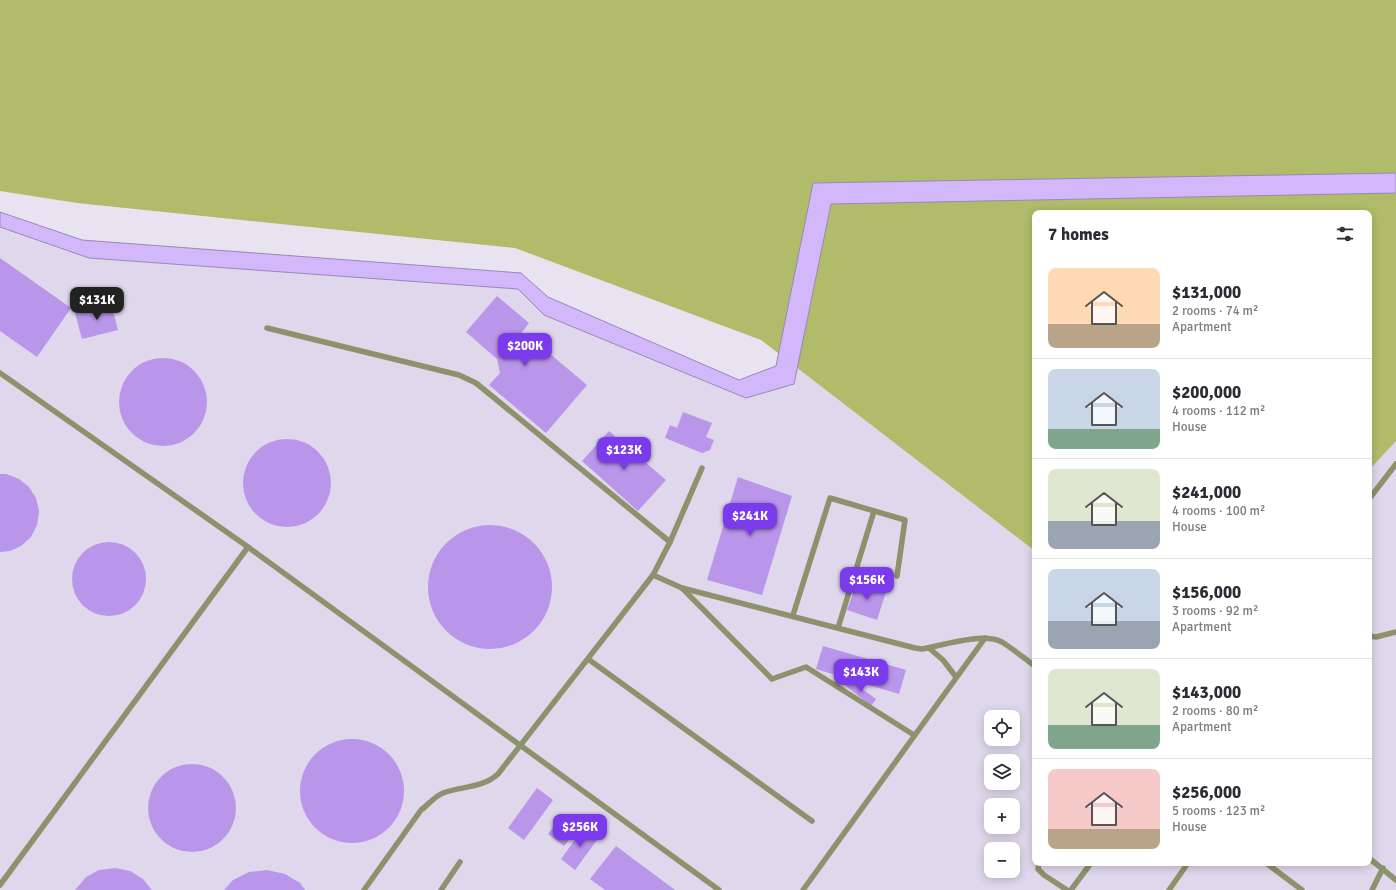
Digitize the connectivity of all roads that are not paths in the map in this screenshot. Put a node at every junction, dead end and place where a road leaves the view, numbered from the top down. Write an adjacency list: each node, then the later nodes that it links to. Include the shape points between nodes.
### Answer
1 (267, 328): 7 (lane, via 459,375 476,383)
2 (0, 373): 8 (lane)
3 (1396, 464): 5 (lane)
4 (702, 468): 7 (lane)
5 (1372, 495)
6 (874, 511): 10 (lane, via 905,520); 12 (lane, via 830,498); 13 (lane)
7 (670, 542): 9 (lane)
8 (248, 547): 22 (lane); 32 (lane)
9 (653, 575): 11 (lane); 18 (lane)
10 (897, 576)
11 (682, 588): 12 (lane); 21 (lane, via 772,679 806,667)
12 (793, 616): 13 (lane)
13 (838, 628): 17 (lane, via 915,648)
14 (1396, 632): 15 (lane)
15 (1372, 636)
16 (985, 638): 17 (lane); 19 (lane, via 1002,642); 20 (lane)
17 (929, 648): 20 (lane, via 943,660)
18 (588, 658): 22 (lane); 23 (lane)
19 (1032, 664)
20 (956, 677): 21 (lane)
21 (914, 735): 36 (lane)
22 (519, 746): 33 (lane, via 492,780 442,794 421,810); 35 (lane)
23 (812, 822)
24 (1372, 860): 30 (lane)
25 (460, 862): 34 (lane)
26 (1038, 866): 37 (lane, via 1044,875)
27 (1089, 866): 38 (lane)
28 (1186, 866): 39 (lane)
29 (1270, 866): 40 (lane)
30 (1383, 868): 31 (lane); 41 (lane)
31 (1396, 880)
32 (0, 885)
33 (364, 890)
34 (441, 890)
35 (719, 890)
36 (803, 890)
37 (1067, 890)
38 (1071, 890)
39 (1169, 890)
40 (1302, 890)
41 (1372, 890)

